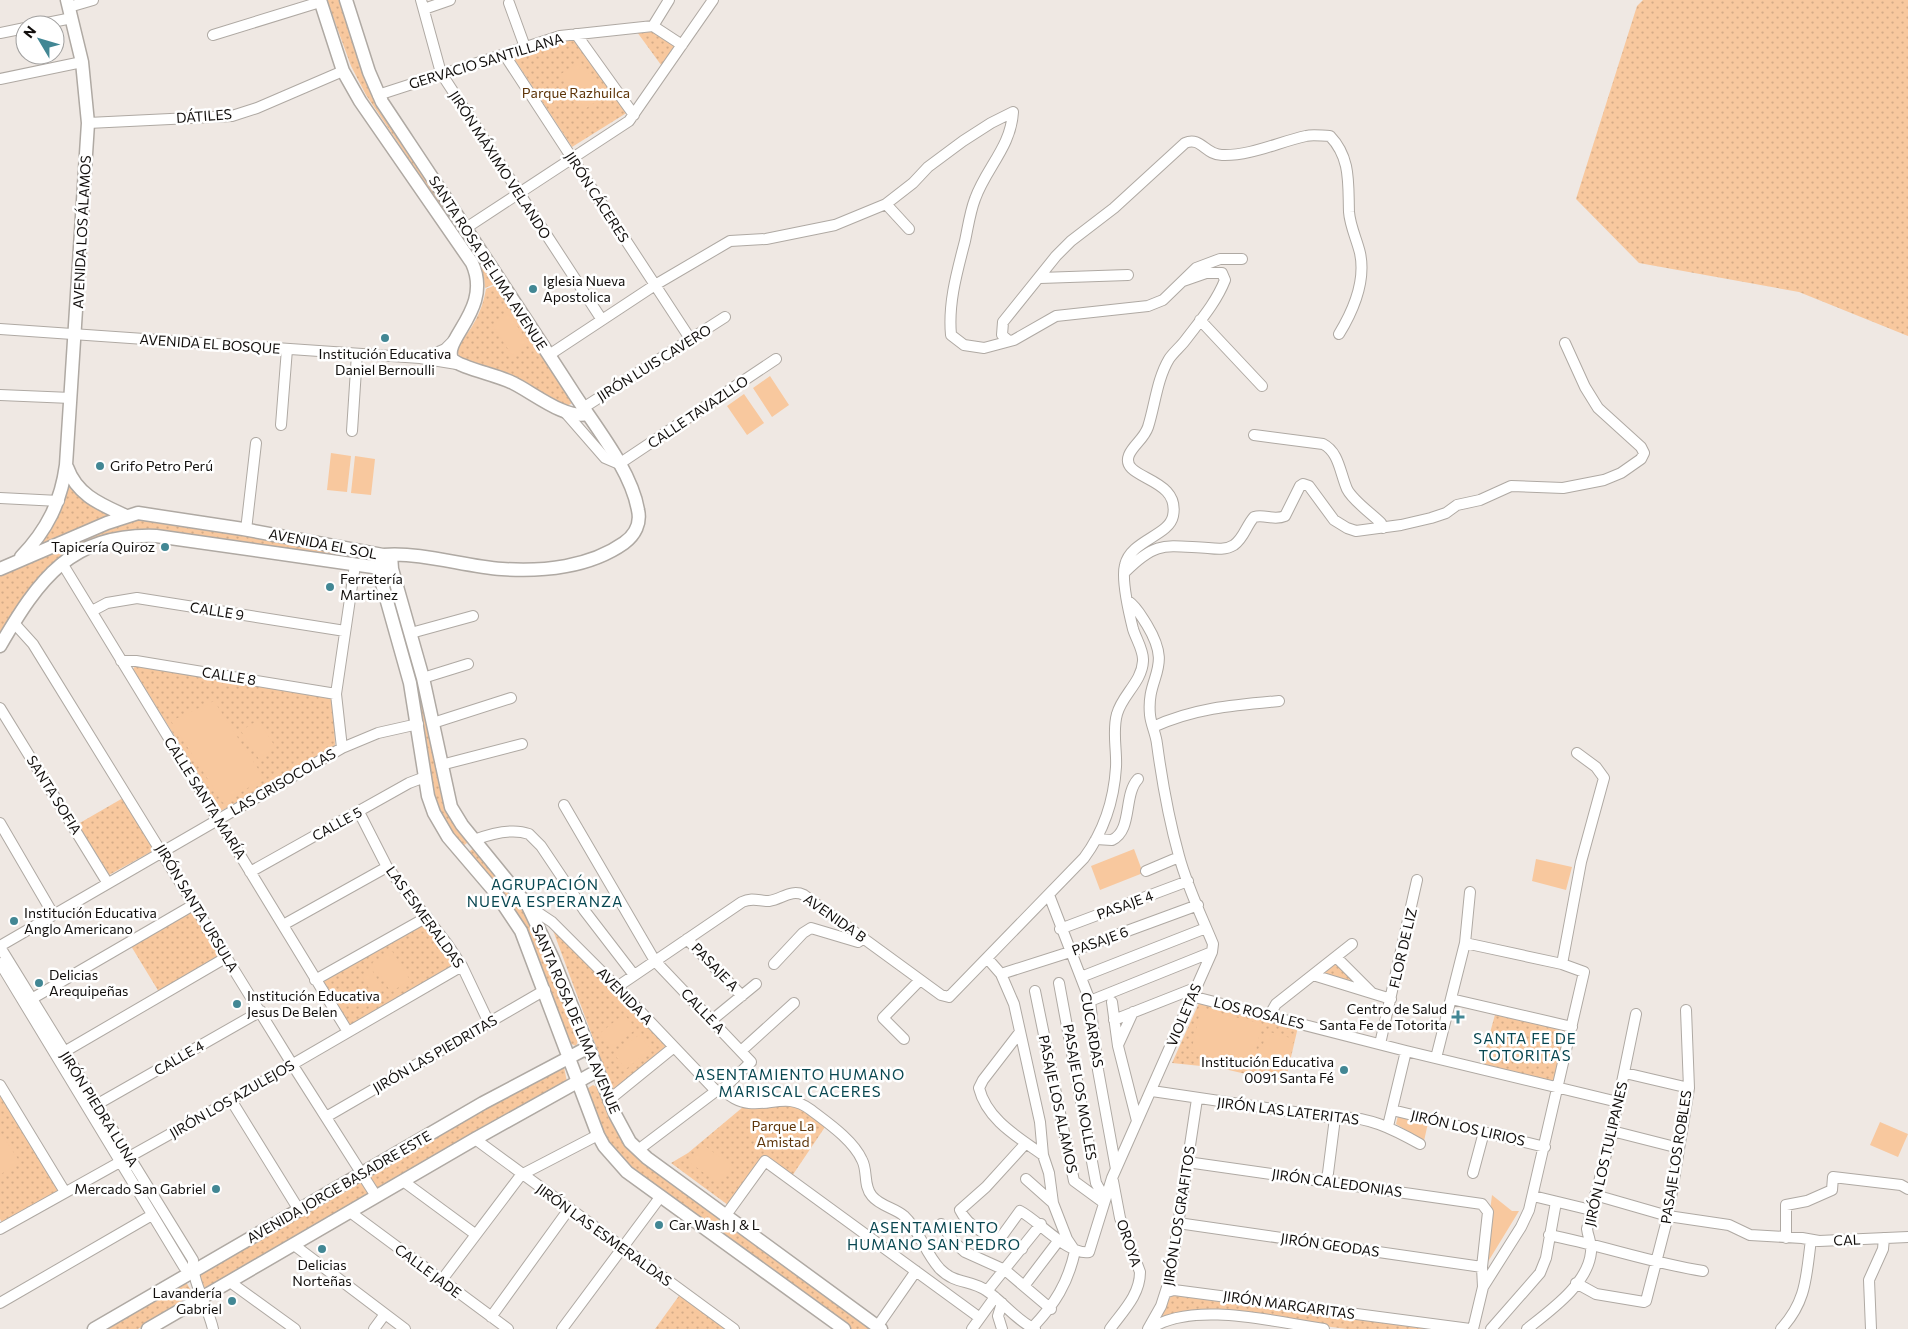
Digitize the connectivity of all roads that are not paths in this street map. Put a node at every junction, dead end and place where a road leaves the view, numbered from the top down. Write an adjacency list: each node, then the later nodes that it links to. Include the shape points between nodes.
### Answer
1 (93, 0): 9 (street)
2 (346, 0): 23 (main road, SANTA ROSA DE LIMA AVENUE)
3 (450, 0): 8 (street)
4 (669, 0): 11 (street)
5 (713, 0): 16 (street)
6 (320, 1): 15 (street); 20 (main road)
7 (508, 3): 17 (street)
8 (422, 4): 21 (street, JIRÓN MÁXIMO VELANDO)
9 (70, 8): 10 (street); 19 (main road, AVENIDA LOS ÁLAMOS)
10 (56, 15)
11 (653, 26): 14 (street, GERVACIO SANTILLANA); 16 (street)
12 (15, 30): 13 (street)
13 (0, 33)
14 (576, 34): 17 (street, GERVACIO SANTILLANA); 24 (street)
15 (213, 35)
16 (682, 45): 24 (street)
17 (525, 47): 18 (street, GERVACIO SANTILLANA)
18 (504, 54): 21 (street, GERVACIO SANTILLANA); 26 (street, JIRÓN CÁCERES)
19 (82, 62): 22 (street); 25 (main road, AVENIDA LOS ÁLAMOS)
20 (343, 71): 25 (street, DÁTILES, via 232,116); 42 (main road, via 478,276 472,312)
21 (441, 73): 23 (street, GERVACIO SANTILLANA); 27 (street, JIRÓN MÁXIMO VELANDO)
22 (0, 79)
23 (378, 95): 29 (main road, SANTA ROSA DE LIMA AVENUE)
24 (634, 115): 26 (street, via 620,128)
25 (87, 129): 40 (main road, AVENIDA LOS ÁLAMOS)
26 (572, 158): 27 (street); 35 (street, JIRÓN CÁCERES)
27 (518, 194): 29 (street); 37 (street, JIRÓN MÁXIMO VELANDO)
28 (886, 204): 30 (street); 35 (street, via 825,227 766,239 730,241); 44 (street, via 963,141 1013,112 1009,137 975,199 949,314 951,335 964,345 984,348)
29 (466, 228): 48 (main road, SANTA ROSA DE LIMA AVENUE)
30 (909, 229)
31 (1242, 259): 34 (street, via 1220,259 1196,268)
32 (1128, 275): 33 (street)
33 (1040, 278): 41 (street, via 1071,241 1114,208 1185,143 1198,141 1213,155 1224,155 1252,151 1308,135 1330,136 1340,146 1346,161 1349,214 1360,256 1359,287 1350,315); 44 (street, via 1003,322 1002,334)
34 (1182, 281): 38 (street, via 1213,272 1222,273 1225,277 1216,300); 44 (street, via 1164,300 1148,306 1056,316)
35 (655, 285): 37 (street); 43 (street, JIRÓN CÁCERES)
36 (725, 317): 43 (street, JIRÓN LUIS CAVERO)
37 (602, 320): 48 (street)
38 (1200, 320): 52 (street); 75 (street, via 1168,361 1148,427 1128,459 1134,472 1160,484 1167,491 1173,516 1167,526 1131,552)
39 (0, 329): 40 (street, AVENIDA EL BOSQUE)
40 (76, 334): 46 (street, AVENIDA EL BOSQUE); 54 (main road, AVENIDA LOS ÁLAMOS)
41 (1339, 334)
42 (454, 340): 49 (street, AVENIDA EL BOSQUE, via 432,356); 51 (main road, via 450,356)
43 (691, 340): 56 (street, JIRÓN LUIS CAVERO)
44 (1009, 341)
45 (1565, 343): 67 (street, via 1590,397 1642,447 1641,459 1604,480 1563,488 1511,486 1431,518)
46 (287, 349): 47 (street, AVENIDA EL BOSQUE); 57 (street)
47 (357, 354): 49 (street, AVENIDA EL BOSQUE); 58 (street)
48 (549, 355): 56 (main road, SANTA ROSA DE LIMA AVENUE)
49 (420, 358): 51 (street, AVENIDA EL BOSQUE)
50 (776, 359): 61 (street, CALLE TAVAZLLO)
51 (457, 364): 55 (main road, AVENIDA EL BOSQUE, via 512,382)
52 (1262, 386)
53 (0, 395): 54 (street)
54 (71, 398): 62 (main road, AVENIDA LOS ÁLAMOS)
55 (564, 411): 56 (main road, AVENIDA EL BOSQUE, via 574,416); 61 (street, AVENIDA EL BOSQUE, via 605,458)
56 (585, 411): 61 (main road, SANTA ROSA DE LIMA AVENUE)
57 (281, 425)
58 (352, 430)
59 (1254, 435): 67 (street, via 1323,444 1329,448 1336,456 1349,492)
60 (256, 443): 68 (street)
61 (619, 464): 66 (main road, SANTA ROSA DE LIMA AVENUE, via 632,492)
62 (66, 465): 64 (main road, AVENIDA LOS ÁLAMOS); 65 (main road, via 80,490 101,505)
63 (0, 498): 64 (street)
64 (59, 501): 70 (main road, AVENIDA LOS ÁLAMOS, via 45,528)
65 (126, 516): 68 (main road, AVENIDA EL SOL, via 152,514); 70 (main road, AVENIDA EL SOL)
66 (639, 521): 69 (main road, AVENIDA EL SOL, via 635,533 612,550 595,558 554,568 502,569 402,553)
67 (1383, 528): 75 (street, via 1356,531 1342,526 1309,486 1303,484 1284,516 1278,519 1254,517 1233,546 1220,549 1157,547 1143,554)
68 (246, 530): 69 (main road, AVENIDA EL SOL)
69 (387, 555): 74 (main road, SANTA ROSA DE LIMA AVENUE)
70 (17, 561): 73 (main road, AVENIDA EL SOL)
71 (62, 563): 72 (main road, AVENIDA EL SOL, via 92,546 139,535); 77 (street, CALLE SANTA MARÍA); 79 (main road, AVENIDA EL SOL, via 36,588)
72 (355, 565): 74 (main road, AVENIDA EL SOL); 80 (street)
73 (0, 568)
74 (381, 569): 81 (main road, SANTA ROSA DE LIMA AVENUE); 91 (main road, SANTA ROSA DE LIMA AVENUE, via 383,589 410,683)
75 (1124, 572): 76 (street)
76 (1128, 601): 92 (street, via 1137,608 1160,652 1150,705); 103 (street, via 1143,659 1137,680 1120,704 1116,716 1116,768 1107,816)
77 (92, 611): 80 (street, CALLE 9, via 107,603 137,598); 83 (street, CALLE SANTA MARÍA)
78 (473, 616): 81 (street)
79 (14, 623): 82 (main road, AVENIDA EL SOL); 105 (street, JIRÓN SANTA URSULA, via 33,644)
80 (345, 631): 86 (street)
81 (411, 633): 85 (main road, SANTA ROSA DE LIMA AVENUE)
82 (0, 646)
83 (121, 661): 86 (street, CALLE 8); 101 (street, CALLE SANTA MARÍA)
84 (468, 664): 85 (street)
85 (423, 678): 90 (main road, SANTA ROSA DE LIMA AVENUE)
86 (336, 694): 94 (street)
87 (511, 698): 90 (street)
88 (1279, 702): 92 (street, via 1202,710)
89 (0, 708): 113 (street, SANTA SOFIA)
90 (433, 723): 96 (main road, SANTA ROSA DE LIMA AVENUE)
91 (418, 724): 94 (street, LAS GRISOCOLAS, via 378,733); 97 (main road, SANTA ROSA DE LIMA AVENUE)
92 (1153, 727): 107 (street)
93 (522, 744): 96 (street)
94 (342, 748): 101 (street, LAS GRISOCOLAS)
95 (1577, 753): 137 (street, via 1596,767 1604,778 1581,862)
96 (440, 764): 104 (main road, SANTA ROSA DE LIMA AVENUE, via 451,807)
97 (425, 777): 100 (street, CALLE 5); 106 (main road, SANTA ROSA DE LIMA AVENUE, via 434,813)
98 (1138, 779): 103 (street, via 1121,833 1112,840)
99 (564, 805): 134 (street, CALLE A)
100 (359, 812): 108 (street, LAS ESMERALDAS); 110 (street, CALLE 5)
101 (218, 819): 105 (street, LAS GRISOCOLAS); 110 (street, CALLE SANTA MARÍA)
102 (0, 824): 119 (street)
103 (1096, 839): 115 (street, via 1078,866)
104 (474, 840): 106 (main road); 118 (main road, SANTA ROSA DE LIMA AVENUE); 140 (street, via 509,833 530,834)
105 (163, 851): 113 (street, LAS GRISOCOLAS); 116 (street, JIRÓN SANTA URSULA)
106 (461, 854): 148 (main road, SANTA ROSA DE LIMA AVENUE, via 495,892 521,931)
107 (1179, 857): 109 (street); 111 (street)
108 (387, 866): 120 (street, LAS ESMERALDAS); 121 (street)
109 (1146, 871)
110 (250, 872): 121 (street, CALLE SANTA MARÍA)
111 (1188, 880): 117 (street); 122 (street, PASAJE 4)
112 (1417, 880): 153 (street, FLOR DE LIZ)
113 (107, 882): 119 (street, LAS GRISOCOLAS)
114 (1470, 892): 126 (street)
115 (1049, 895): 122 (street, CUCARDAS); 133 (street)
116 (195, 904): 131 (street, JIRÓN SANTA URSULA); 155 (street)
117 (1198, 905): 123 (street); 129 (street, PASAJE 6)
118 (528, 906): 147 (street, AVENIDA A, via 552,922); 174 (main road, SANTA ROSA DE LIMA AVENUE)
119 (53, 914): 128 (street, LAS GRISOCOLAS)
120 (427, 917): 138 (street, LAS ESMERALDAS); 143 (street)
121 (283, 925): 143 (street, CALLE SANTA MARÍA)
122 (1060, 928): 129 (street, CUCARDAS)
123 (1206, 928): 130 (street, via 1213,944); 142 (street)
124 (864, 938): 125 (street, AVENIDA B, via 804,895 794,893 770,900 745,900); 136 (street, via 858,942 811,928); 144 (street, AVENIDA B)
125 (687, 939): 134 (street, AVENIDA B); 152 (street, PASAJE A)
126 (1465, 943): 137 (street); 154 (street)
127 (1352, 944): 132 (street)
128 (0, 946): 155 (street, JIRÓN PIEDRA LUNA)
129 (1070, 952): 139 (street, PASAJE 6); 142 (street, CUCARDAS)
130 (1212, 952): 150 (street, VIOLETAS); 156 (street)
131 (227, 957): 160 (street, JIRÓN SANTA URSULA); 177 (street)
132 (1336, 957): 141 (street); 151 (street)
133 (987, 958): 139 (street); 144 (street, AVENIDA B, via 949,997)
134 (655, 961): 140 (street, AVENIDA B); 164 (street, CALLE A)
135 (0, 963): 155 (street, JIRÓN PIEDRA LUNA)
136 (774, 964)
137 (1562, 964): 167 (street, via 1584,972)
138 (462, 966): 166 (street, LAS ESMERALDAS); 168 (street, JIRÓN LOS AZULEJOS)
139 (1001, 974): 169 (street, via 1014,1004)
140 (634, 975): 147 (street, AVENIDA B)
141 (1312, 975): 151 (street); 163 (street, via 1276,1004)
142 (1081, 977): 156 (street, CUCARDAS)
143 (315, 980): 168 (street, CALLE SANTA MARÍA)
144 (920, 980): 170 (street, via 883,1018)
145 (1059, 983): 225 (street, PASAJE LOS MOLLES, via 1096,1183)
146 (756, 984): 152 (street)
147 (618, 987): 173 (street, AVENIDA A)
148 (545, 990): 166 (street, JIRÓN LAS PIEDRITAS); 178 (main road, SANTA ROSA DE LIMA AVENUE)
149 (1035, 991): 225 (street, PASAJE LOS ALAMOS, via 1074,1181)
150 (1193, 992): 161 (street); 163 (street, LOS ROSALES); 188 (street, VIOLETAS)
151 (1373, 994): 153 (street)
152 (742, 996): 164 (street)
153 (1391, 999): 171 (street, FLOR DE LIZ)
154 (1451, 999): 167 (street); 179 (street)
155 (28, 1001): 177 (street, JIRÓN PIEDRA LUNA); 210 (street, JIRÓN PIEDRA LUNA)
156 (1090, 1001): 214 (street, CUCARDAS)
157 (1112, 1002): 165 (street)
158 (794, 1004): 175 (street)
159 (1686, 1010): 186 (street, PASAJE LOS ROBLES)
160 (261, 1011): 180 (street, JIRÓN SANTA URSULA); 193 (street, CALLE 4)
161 (1133, 1012): 165 (street); 172 (street)
162 (1636, 1014): 182 (street, JIRÓN LOS TULIPANES)
163 (1269, 1016): 171 (street, LOS ROSALES)
164 (712, 1020): 175 (street, CALLE A)
165 (1114, 1020): 172 (street)
166 (489, 1023): 195 (street, JIRÓN LAS PIEDRITAS)
167 (1572, 1027): 185 (street)
168 (348, 1032): 180 (street, JIRÓN LOS AZULEJOS)
169 (1020, 1032): 203 (street, via 979,1088 986,1110); 208 (street, via 1040,1122)
170 (904, 1039)
171 (1380, 1044): 176 (street, LOS ROSALES)
172 (1118, 1046): 197 (street)
173 (674, 1047): 187 (street, AVENIDA A); 189 (street)
174 (587, 1048): 178 (main road, AVENIDA JORGE BASADRE ESTE); 181 (main road, SANTA ROSA DE LIMA AVENUE)
175 (741, 1051): 187 (street, CALLE A, via 751,1062)
176 (1406, 1051): 179 (street, LOS ROSALES); 194 (street)
177 (64, 1052): 193 (street, JIRÓN PIEDRA LUNA)
178 (569, 1057): 183 (main road, SANTA ROSA DE LIMA AVENUE); 212 (main road, AVENIDA JORGE BASADRE ESTE)
179 (1436, 1058): 185 (street, LOS ROSALES)
180 (292, 1064): 191 (street, JIRÓN LOS AZULEJOS); 195 (street, JIRÓN SANTA URSULA)
181 (597, 1071): 183 (main road, AVENIDA JORGE BASADRE ESTE); 189 (main road, SANTA ROSA DE LIMA AVENUE)
182 (1625, 1073): 186 (street); 192 (street, JIRÓN LOS TULIPANES)
183 (578, 1080): 201 (main road, SANTA ROSA DE LIMA AVENUE); 202 (main road, AVENIDA JORGE BASADRE ESTE)
184 (0, 1085): 220 (street)
185 (1558, 1088): 192 (street, LOS ROSALES); 205 (street)
186 (1689, 1088): 206 (street, PASAJE LOS ROBLES)
187 (719, 1090): 207 (street); 265 (street, via 742,1102 783,1100 809,1108 853,1147 863,1161 872,1197 904,1216 941,1269 957,1282 975,1284)
188 (1152, 1091): 190 (street, JIRÓN LAS LATERITAS); 197 (street, VIOLETAS)
189 (610, 1099): 207 (main road, SANTA ROSA DE LIMA AVENUE, via 623,1131)
190 (1197, 1099): 196 (street, JIRÓN LAS LATERITAS); 211 (street, JIRÓN LOS GRAFITOS)
191 (231, 1100): 209 (street, JIRÓN LOS AZULEJOS); 229 (street)
192 (1618, 1102): 199 (street, JIRÓN LOS TULIPANES)
193 (96, 1105): 209 (street, JIRÓN PIEDRA LUNA)
194 (1392, 1110): 198 (street); 200 (street, JIRÓN LOS LIRIOS)
195 (326, 1117): 212 (street, JIRÓN SANTA URSULA)
196 (1335, 1118): 198 (street, JIRÓN LAS LATERITAS, via 1347,1117); 218 (street)
197 (1137, 1121): 214 (street, VIOLETAS)
198 (1388, 1126): 204 (street, JIRÓN LAS LATERITAS)
199 (1612, 1131): 206 (street); 224 (street, JIRÓN LOS TULIPANES)
200 (1484, 1132): 205 (street, JIRÓN LOS LIRIOS); 213 (street)
201 (598, 1135): 215 (street); 222 (main road, SANTA ROSA DE LIMA AVENUE, via 627,1172)
202 (474, 1139): 215 (street, JIRÓN LAS ESMERALDAS); 217 (main road, AVENIDA JORGE BASADRE ESTE)
203 (1026, 1142): 208 (street); 244 (street, via 986,1188 960,1210 974,1227)
204 (1420, 1144)
205 (1545, 1147): 223 (street)
206 (1679, 1148): 234 (street, PASAJE LOS ROBLES)
207 (638, 1150): 233 (main road, SANTA ROSA DE LIMA AVENUE)
208 (1043, 1155): 227 (street)
209 (129, 1157): 210 (street, JIRÓN LOS AZULEJOS); 257 (street, JIRÓN PIEDRA LUNA, via 193,1260)
210 (119, 1162): 220 (street, JIRÓN LOS AZULEJOS); 232 (street, JIRÓN PIEDRA LUNA)
211 (1187, 1162): 218 (street, JIRÓN CALEDONIAS); 235 (street, JIRÓN LOS GRAFITOS)
212 (361, 1173): 221 (street, JIRÓN SANTA URSULA); 229 (main road, AVENIDA JORGE BASADRE ESTE)
213 (1473, 1173)
214 (1114, 1174): 225 (street, VIOLETAS); 286 (street, OROYA, via 1120,1218 1140,1278 1134,1298)
215 (521, 1175): 228 (street, JIRÓN LAS ESMERALDAS); 239 (street)
216 (1026, 1179): 227 (street)
217 (403, 1181): 221 (main road, AVENIDA JORGE BASADRE ESTE); 239 (street)
218 (1324, 1182): 253 (street, JIRÓN CALEDONIAS, via 1482,1204 1488,1212)
219 (1908, 1189): 242 (street, via 1833,1178 1832,1190 1807,1201 1786,1205)
220 (65, 1192): 238 (street, JIRÓN LOS AZULEJOS)
221 (376, 1196): 231 (main road, AVENIDA JORGE BASADRE ESTE)
222 (661, 1196): 249 (street); 282 (main road, SANTA ROSA DE LIMA AVENUE)
223 (1533, 1196): 226 (street); 262 (street, via 1521,1227)
224 (1595, 1196): 230 (street, JIRÓN LOS TULIPANES); 234 (street, CAL)
225 (1104, 1201): 251 (street, VIOLETAS, via 1088,1253)
226 (1556, 1202): 230 (street); 240 (street)
227 (1053, 1203): 251 (street, via 1066,1239)
228 (569, 1209): 249 (street, JIRÓN LAS ESMERALDAS); 269 (street)
229 (299, 1210): 257 (main road, AVENIDA JORGE BASADRE ESTE)
230 (1591, 1210): 247 (street, JIRÓN LOS TULIPANES, via 1587,1229)
231 (350, 1212): 248 (main road, AVENIDA JORGE BASADRE ESTE); 258 (street, CALLE JADE)
232 (152, 1215): 257 (street, JIRÓN PIEDRA LUNA, via 184,1267); 266 (street)
233 (726, 1215): 255 (street, via 765,1161); 272 (main road, SANTA ROSA DE LIMA AVENUE)
234 (1668, 1216): 242 (street, CAL, via 1730,1224 1750,1235); 252 (street, PASAJE LOS ROBLES)
235 (1178, 1223): 253 (street, JIRÓN GEODAS); 263 (street, JIRÓN LOS GRAFITOS)
236 (941, 1224): 254 (street, via 965,1252)
237 (1041, 1224): 244 (street, via 1020,1211); 245 (street); 250 (street)
238 (0, 1228)
239 (475, 1234): 258 (street)
240 (1550, 1235): 247 (street); 290 (street, via 1540,1272)
241 (1908, 1237): 243 (street, CAL)
242 (1786, 1238): 246 (street, CAL)
243 (1884, 1238): 246 (street, CAL); 293 (street, via 1883,1249 1869,1280)
244 (1000, 1240): 250 (street)
245 (1059, 1240): 251 (street); 261 (street)
246 (1811, 1240): 292 (street, via 1804,1294 1794,1314)
247 (1591, 1244): 252 (street); 260 (street, JIRÓN LOS TULIPANES, via 1589,1263)
248 (294, 1245): 259 (main road, AVENIDA JORGE BASADRE ESTE); 268 (street)
249 (623, 1248): 280 (street); 281 (street, JIRÓN LAS ESMERALDAS)
250 (1022, 1249): 254 (street)
251 (1075, 1251): 267 (street, via 1069,1276)
252 (1655, 1263): 256 (street); 260 (street, PASAJE LOS ROBLES, via 1645,1302 1596,1294)
253 (1482, 1267): 262 (street)
254 (1005, 1270): 261 (street); 265 (street)
255 (916, 1271): 270 (street); 272 (street)
256 (1703, 1271)
257 (192, 1272): 264 (street, JIRÓN PIEDRA LUNA); 274 (main road, AVENIDA JORGE BASADRE ESTE)
258 (441, 1281): 269 (street, CALLE JADE)
259 (230, 1282): 264 (main road, AVENIDA JORGE BASADRE ESTE); 271 (street)
260 (1576, 1283): 291 (street, JIRÓN LOS TULIPANES)
261 (1024, 1286): 267 (street)
262 (1483, 1287): 289 (street)
263 (1167, 1292): 287 (street, JIRÓN LOS GRAFITOS); 289 (street, JIRÓN MARGARITAS, via 1174,1290)
264 (203, 1297): 275 (main road, AVENIDA JORGE BASADRE ESTE); 276 (street, JIRÓN PIEDRA LUNA)
265 (994, 1297): 270 (street); 284 (street); 285 (street)
266 (0, 1303)
267 (1051, 1309): 285 (street)
268 (385, 1314): 277 (street); 278 (street)
269 (491, 1317): 279 (street, CALLE JADE)
270 (980, 1318): 283 (street)
271 (293, 1328)
272 (879, 1328)
273 (1304, 1328): 287 (street, JIRÓN MARGARITAS, via 1206,1313 1172,1318); 288 (street, JIRÓN MARGARITAS)
274 (94, 1329)
275 (148, 1329)
276 (213, 1329)
277 (374, 1329)
278 (405, 1329)
279 (508, 1329)
280 (562, 1329)
281 (734, 1329)
282 (844, 1329)
283 (972, 1329)
284 (1002, 1329)
285 (1033, 1329)
286 (1110, 1329)
287 (1149, 1329)
288 (1324, 1329)
289 (1472, 1329)
290 (1491, 1329)
291 (1527, 1329)
292 (1781, 1329)
293 (1871, 1329)

